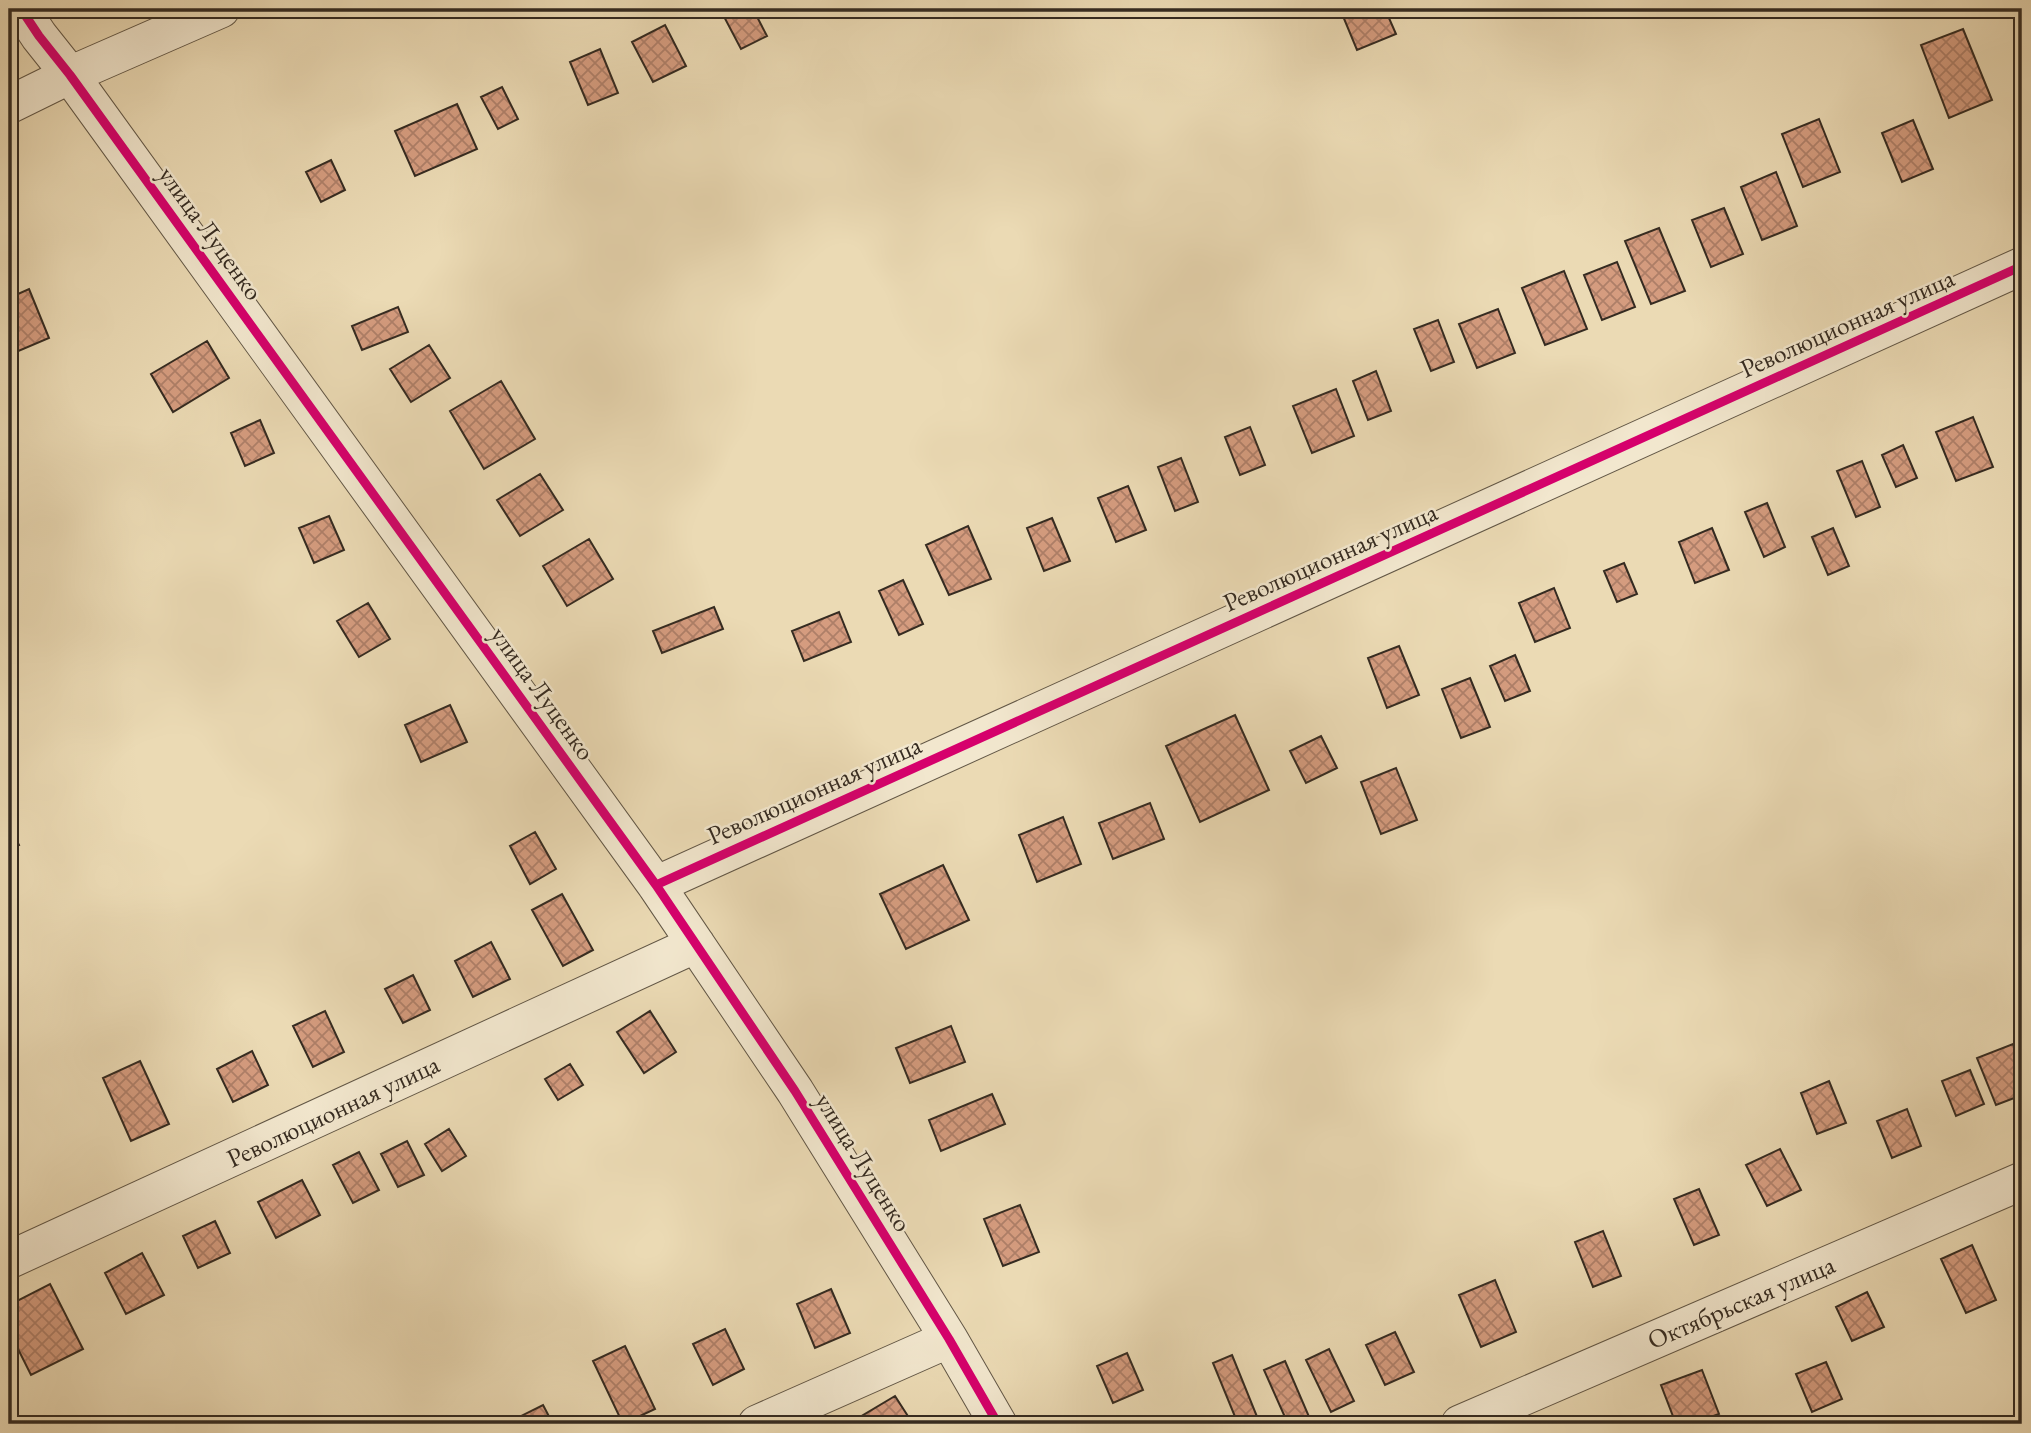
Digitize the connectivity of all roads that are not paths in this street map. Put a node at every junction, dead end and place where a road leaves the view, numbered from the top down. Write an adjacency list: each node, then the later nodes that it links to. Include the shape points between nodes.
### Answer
1 (21, 9): 3 (street, улица Луценко)
2 (221, 9): 3 (street)
3 (71, 75): 4 (street); 6 (street, улица Луценко)
4 (9, 105)
5 (2022, 266): 6 (street, Революционная улица)
6 (656, 885): 7 (street, улица Луценко)
7 (696, 944): 9 (street, Революционная улица); 10 (street, улица Луценко, via 795,1091)
8 (2022, 1181): 13 (street, Октябрьская улица)
9 (9, 1260)
10 (949, 1339): 11 (street); 12 (street, улица Луценко)
11 (757, 1424)
12 (998, 1424)
13 (1460, 1424)

